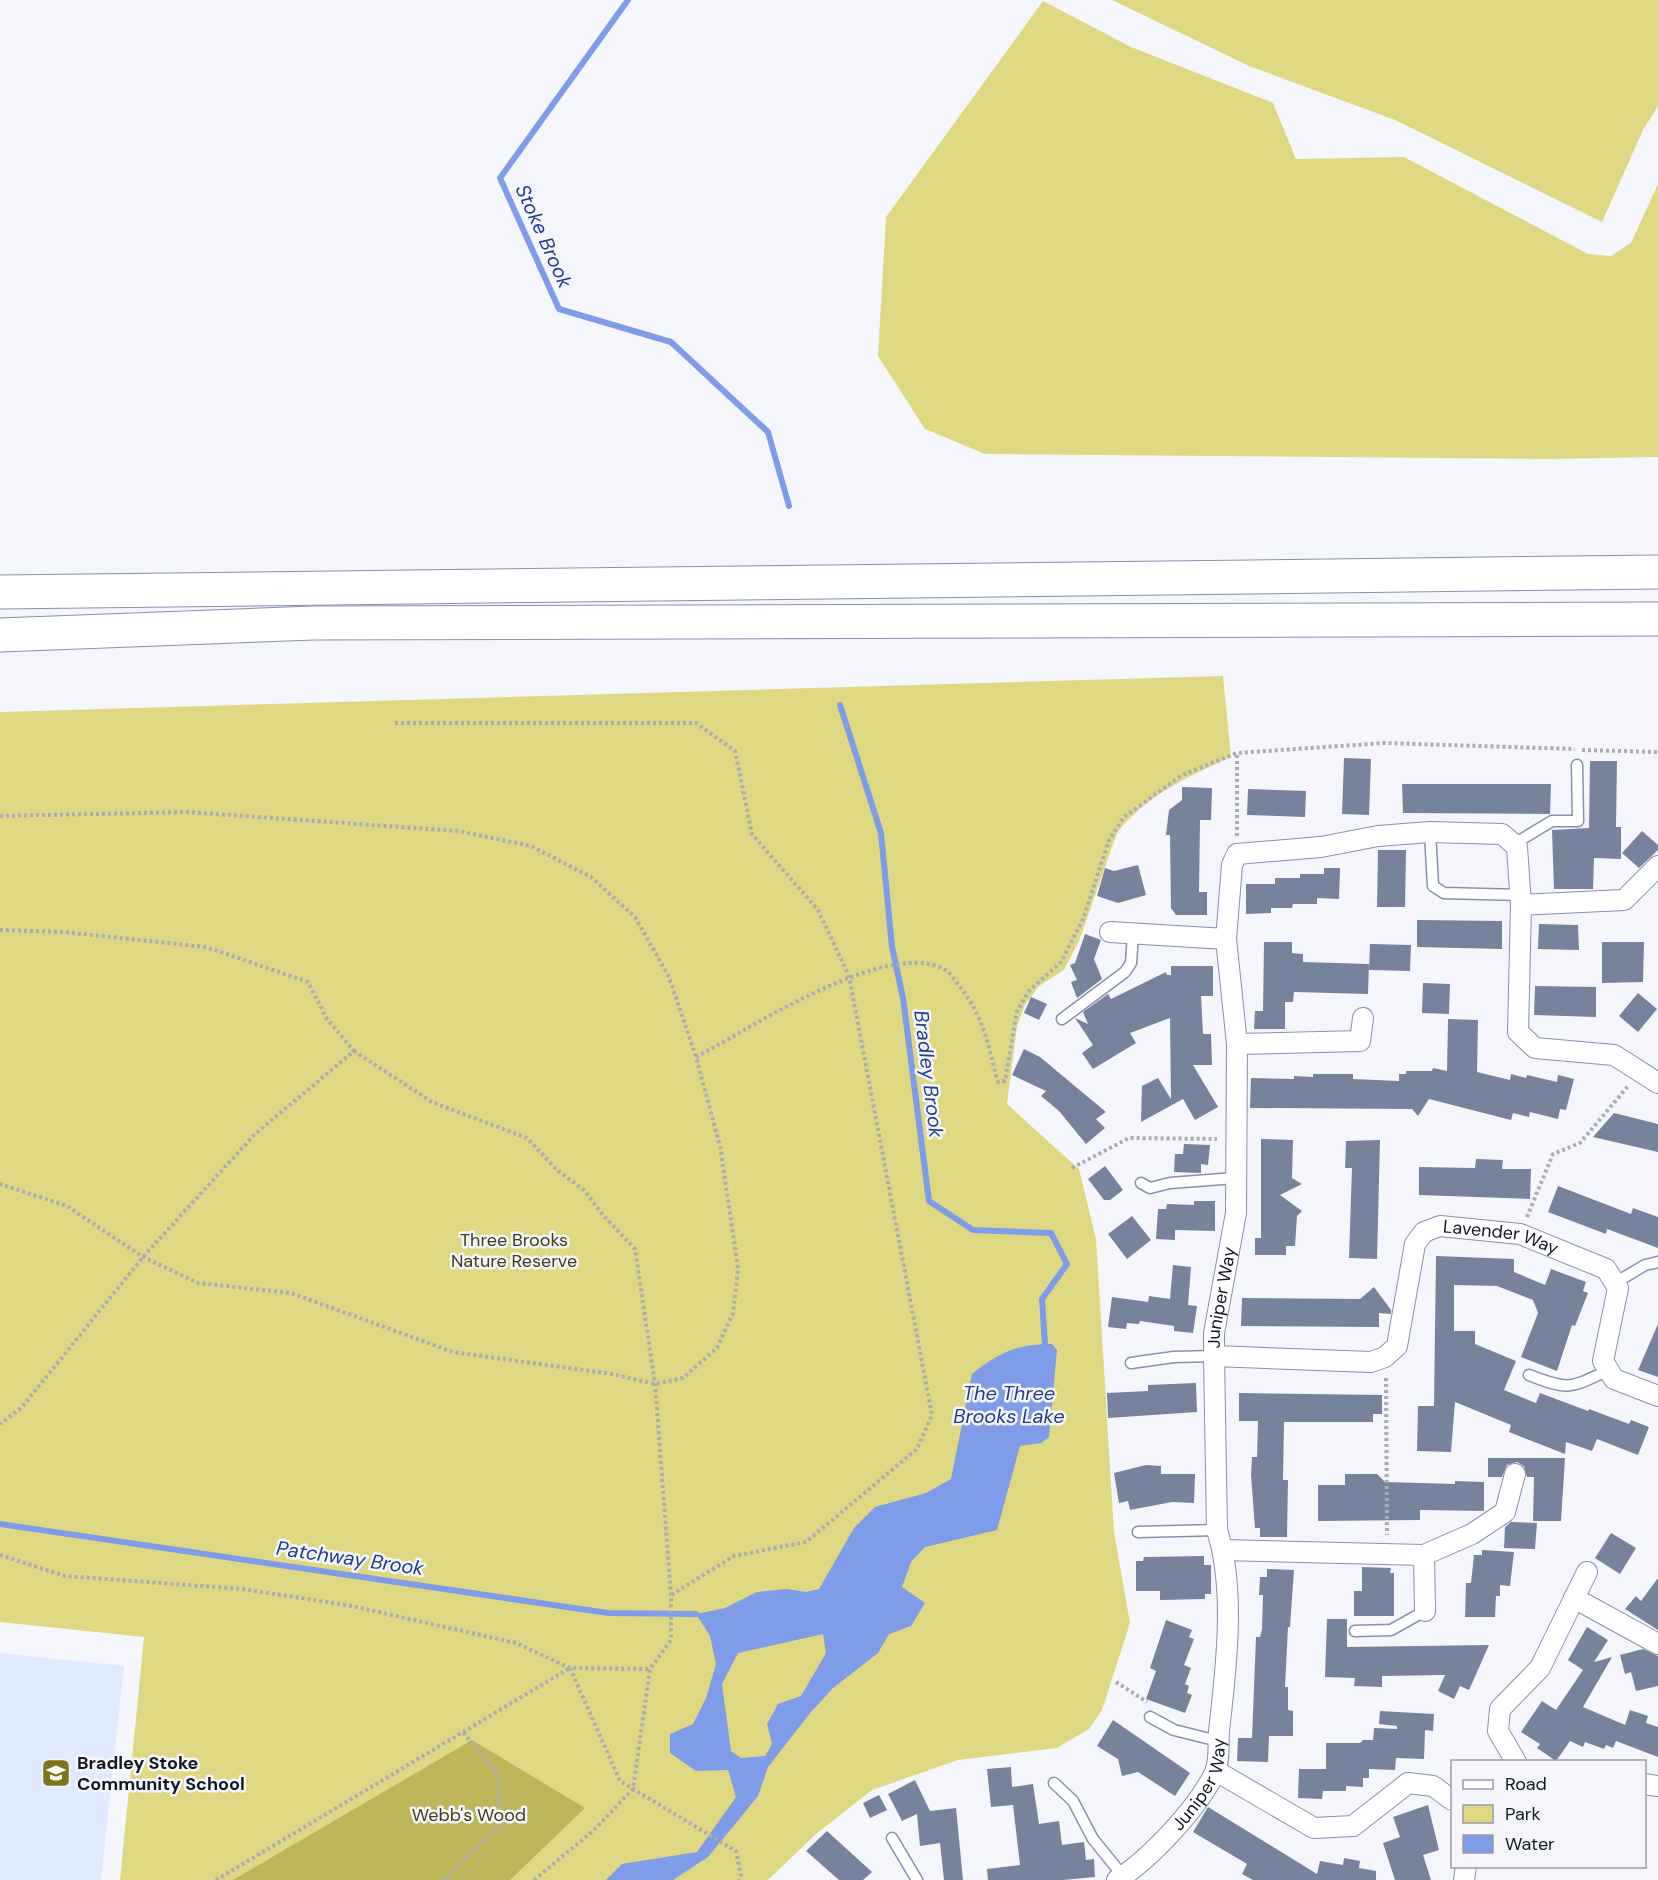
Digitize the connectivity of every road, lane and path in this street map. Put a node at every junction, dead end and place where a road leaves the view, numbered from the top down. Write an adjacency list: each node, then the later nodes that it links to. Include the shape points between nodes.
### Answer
1 (1658, 572): 2 (highway)
2 (0, 592)
3 (1658, 619): 4 (highway, via 325,623)
4 (0, 634)
5 (395, 723): 19 (path, via 696,723 735,751 752,834 818,910)
6 (1237, 753): 11 (path)
7 (1577, 765): 10 (lane, via 1578,821 1552,821)
8 (0, 816): 24 (path, via 187,812 458,831 531,846 591,877 635,917 669,977)
9 (1430, 832): 10 (street, via 1502,834); 11 (street); 13 (lane, via 1433,886 1444,893)
10 (1514, 844): 13 (street)
11 (1237, 854): 17 (street, Juniper Way, via 1232,865)
12 (1658, 866): 13 (street, via 1624,900)
13 (1521, 900): 25 (street, via 1518,1032 1535,1048 1614,1055)
14 (0, 930): 23 (path, via 64,932 206,947 308,982 327,1019)
15 (1110, 932): 16 (street)
16 (1133, 934): 17 (street); 21 (lane, via 1131,963 1125,972)
17 (1226, 939): 22 (street, Juniper Way)
18 (910, 961): 19 (path)
19 (849, 976): 24 (path); 52 (path, via 932,1415 917,1449 806,1542 734,1556)
20 (1363, 1018): 22 (street, via 1359,1041)
21 (1062, 1019)
22 (1237, 1044): 27 (street, Juniper Way)
23 (354, 1052): 33 (path, via 254,1135); 41 (path, via 432,1102 527,1138 558,1171 584,1190 635,1249)
24 (696, 1057): 41 (path, via 720,1146 738,1268 734,1313 717,1348 683,1378)
25 (1640, 1071): 26 (street); 32 (path, via 1580,1143 1553,1154)
26 (1658, 1083)
27 (1235, 1139): 28 (path, via 1129,1138); 29 (street, Juniper Way)
28 (1072, 1168)
29 (1235, 1178): 30 (lane, via 1150,1188); 36 (street, Juniper Way, via 1236,1213 1214,1333)
30 (1141, 1183)
31 (0, 1184): 33 (path, via 67,1206)
32 (1520, 1234): 35 (street, Lavender Way, via 1606,1269); 37 (street, Lavender Way, via 1440,1226 1424,1232 1415,1245 1397,1346)
33 (143, 1257): 41 (path, via 198,1284 291,1293 453,1352 612,1374); 43 (path, via 22,1407)
34 (1658, 1262): 35 (lane, via 1645,1265)
35 (1615, 1283): 39 (street, via 1618,1288 1603,1361)
36 (1214, 1356): 37 (street, via 1371,1362); 38 (lane); 45 (street, Juniper Way)
37 (1385, 1358): 48 (path)
38 (1131, 1363)
39 (1609, 1370): 40 (lane, via 1572,1387); 42 (street, via 1614,1379)
40 (1529, 1375)
41 (654, 1384): 52 (path)
42 (1658, 1396)
43 (0, 1424)
44 (1515, 1474): 50 (street, via 1505,1512 1472,1534)
45 (1217, 1530): 46 (lane); 47 (street, Juniper Way)
46 (1138, 1532)
47 (1223, 1550): 48 (street); 61 (street, Juniper Way, via 1227,1625)
48 (1387, 1554): 50 (street)
49 (0, 1555): 57 (path, via 66,1576 243,1589 352,1606 516,1644)
50 (1424, 1555): 54 (street)
51 (1587, 1572): 53 (street)
52 (670, 1596): 58 (path, via 671,1640)
53 (1574, 1598): 56 (street); 62 (street, via 1539,1668 1500,1709 1498,1731)
54 (1425, 1611): 55 (lane, via 1391,1630)
55 (1355, 1631)
56 (1658, 1644)
57 (570, 1668): 58 (path); 60 (path); 65 (path, via 620,1781)
58 (650, 1669): 65 (path)
59 (1150, 1717): 61 (lane, via 1181,1733)
60 (463, 1732): 69 (path); 70 (path, via 497,1773 500,1824)
61 (1218, 1741): 63 (street, Juniper Way)
62 (1515, 1760)
63 (1215, 1771): 66 (street, via 1314,1828 1353,1826 1408,1783 1433,1786); 68 (street, Juniper Way, via 1179,1824)
64 (1054, 1783): 68 (lane, via 1072,1801 1093,1839)
65 (633, 1789): 71 (path, via 593,1831); 72 (path, via 736,1851)
66 (1451, 1799)
67 (892, 1838): 73 (lane)
68 (1125, 1877)
69 (216, 1880)
70 (444, 1880)
71 (534, 1880)
72 (739, 1880)
73 (917, 1880)

